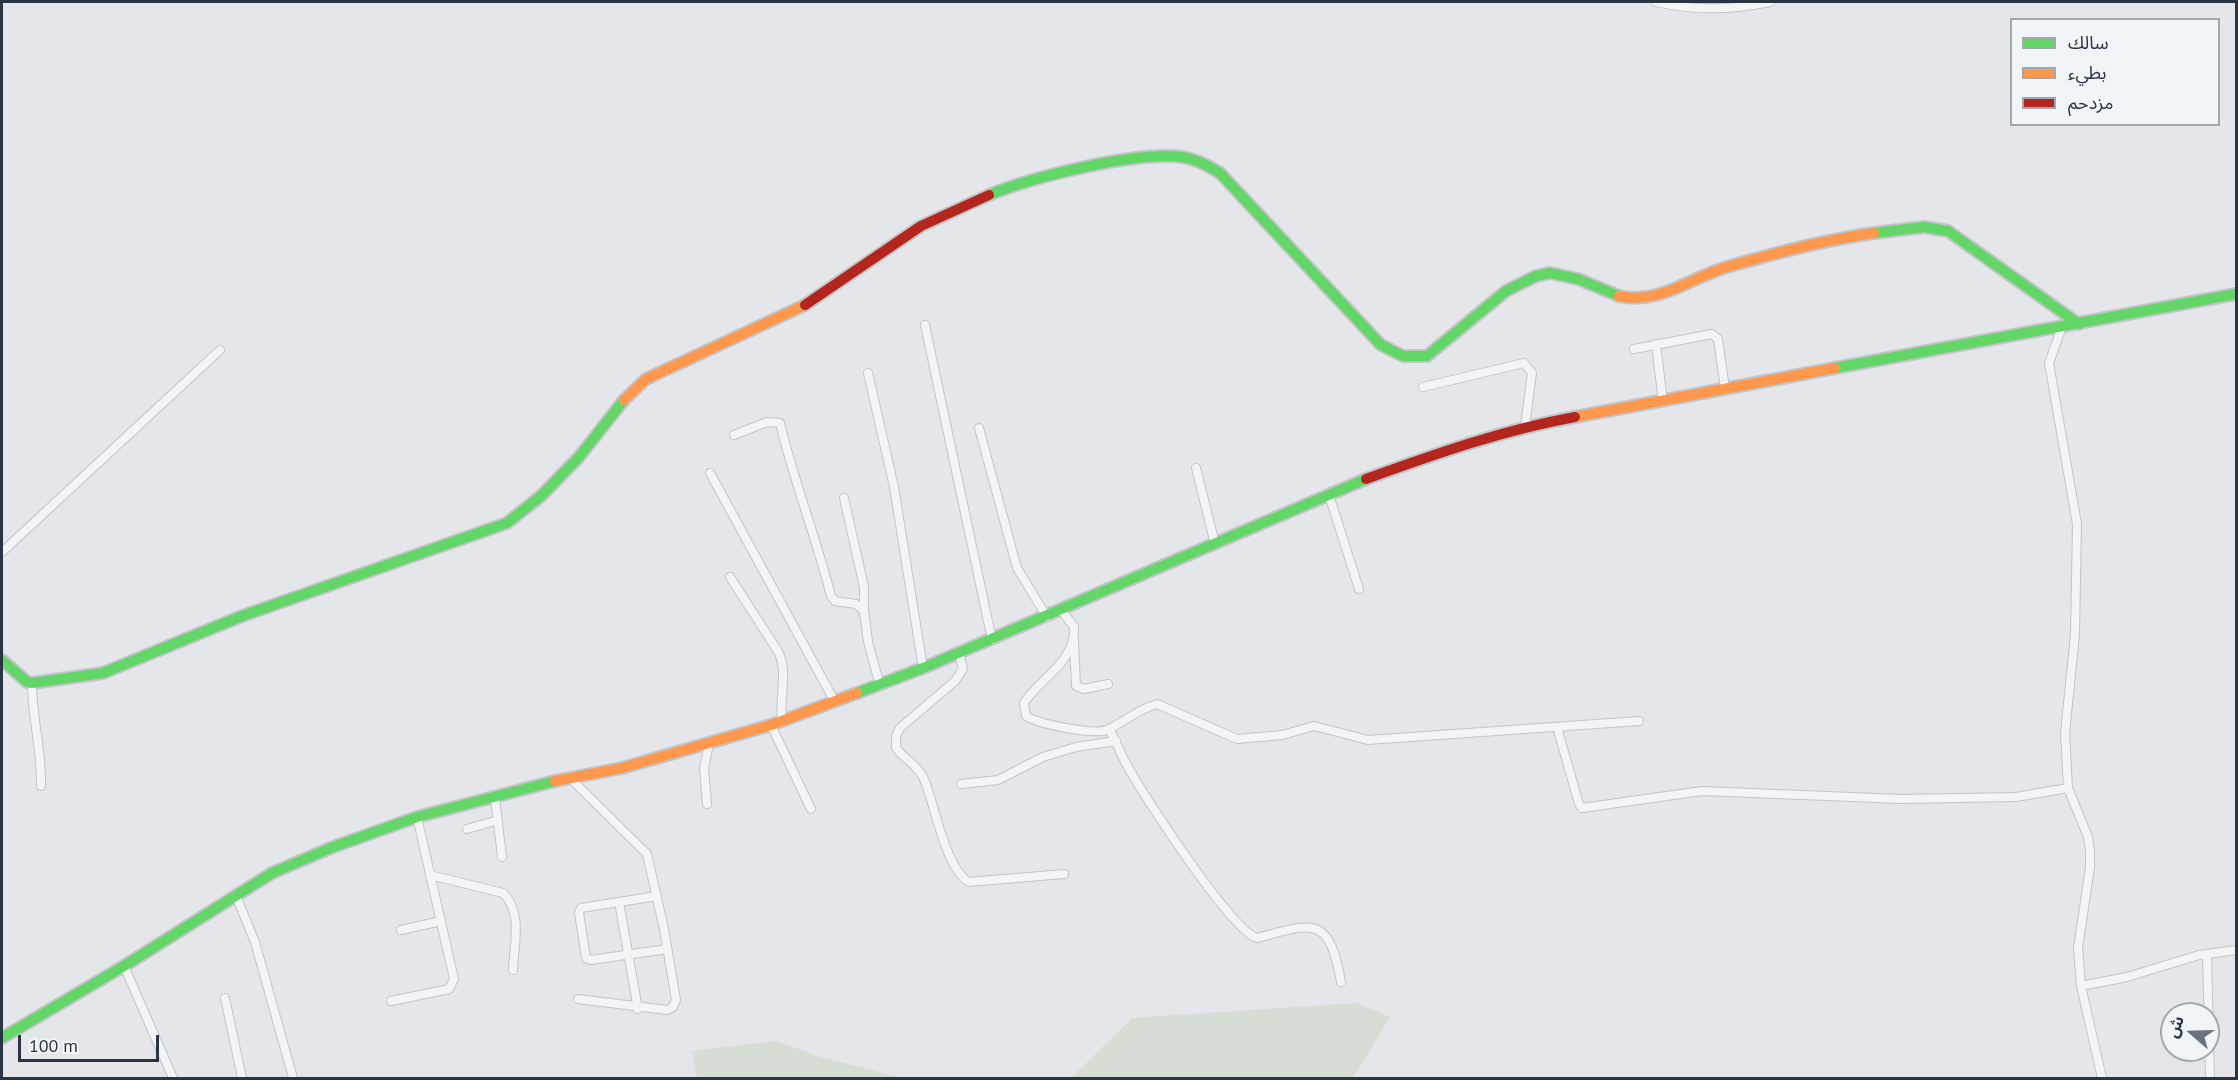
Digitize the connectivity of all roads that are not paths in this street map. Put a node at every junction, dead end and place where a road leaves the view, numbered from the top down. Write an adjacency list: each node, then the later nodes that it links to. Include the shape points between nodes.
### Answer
1 (1656, 2): 2 (street, via 1712,9)
2 (1770, 2)
3 (2236, 294): 4 (main road)
4 (2079, 324): 6 (main road); 33 (main road, via 1941,228 1896,228 1722,268 1648,298 1613,296 1550,272 1506,291 1427,356 1403,358 1381,345 1220,173 1206,164 1182,157 1101,165 1016,184 956,208 921,226 811,302 646,379 619,404 571,465 507,523 242,616 103,673)
5 (925, 325): 29 (street)
6 (2062, 327): 12 (main road); 47 (street, via 2049,363 2077,524 2075,634 2065,733)
7 (1656, 344): 8 (street); 12 (street, via 1708,333 1716,336); 13 (street)
8 (1634, 349)
9 (220, 350): 22 (street)
10 (868, 374): 32 (street, via 894,487)
11 (1423, 387): 14 (street, via 1524,363 1532,373)
12 (1725, 388): 13 (main road)
13 (1663, 402): 14 (main road)
14 (1525, 426): 19 (main road, via 1459,445)
15 (979, 428): 27 (street, via 1017,568)
16 (734, 435): 25 (street, via 767,422 780,423 804,511 816,534 831,596 835,601 856,604)
17 (1196, 468): 21 (street)
18 (710, 473): 36 (street)
19 (1329, 495): 21 (main road); 24 (street)
20 (844, 498): 25 (street, via 864,587)
21 (1215, 544): 26 (main road)
22 (2, 552)
23 (730, 577): 37 (street, via 784,665)
24 (1359, 589)
25 (864, 611): 35 (street)
26 (1062, 611): 27 (main road); 28 (street, via 1074,627)
27 (1047, 617): 29 (main road)
28 (1074, 635): 34 (street, via 1076,686 1084,689); 41 (street, via 1064,659 1028,696 1023,709 1033,721)
29 (992, 640): 30 (main road)
30 (959, 653): 32 (main road); 55 (street, via 963,669 956,681 900,728 896,747 923,776 962,878 969,882)
31 (2, 660): 33 (main road)
32 (923, 668): 35 (main road)
33 (32, 683): 46 (street, via 42,760)
34 (1108, 684)
35 (880, 686): 36 (main road)
36 (835, 702): 37 (main road)
37 (782, 720): 39 (main road)
38 (1640, 721): 40 (street)
39 (771, 724): 43 (main road); 50 (street)
40 (1557, 727): 41 (street, via 1368,740 1314,726 1282,735 1237,739 1157,704); 47 (street, via 1582,808 1702,791 1901,799 2016,797)
41 (1109, 729): 42 (street)
42 (1116, 741): 45 (street, via 1043,757 998,780); 68 (street, via 1148,801 1219,903 1244,931 1257,938 1298,926 1316,927 1337,960)
43 (709, 744): 44 (main road, via 622,768); 49 (street, via 704,768)
44 (569, 777): 48 (main road); 58 (street, via 647,854)
45 (961, 784)
46 (41, 786)
47 (2068, 788): 69 (street, via 2090,852 2078,948)
48 (495, 798): 51 (main road); 52 (street)
49 (707, 804)
50 (811, 809)
51 (417, 817): 56 (street); 57 (main road, via 272,873)
52 (498, 820): 53 (street); 54 (street)
53 (467, 829)
54 (502, 857)
55 (1064, 874)
56 (430, 875): 60 (street); 67 (street, via 503,893 511,900 516,920)
57 (236, 896): 66 (main road); 77 (street, via 255,942)
58 (657, 896): 59 (street); 62 (street)
59 (619, 902): 65 (street); 65 (street, via 581,908 584,949 586,958 591,960)
60 (441, 921): 61 (street); 72 (street, via 453,985)
61 (401, 930)
62 (667, 949): 65 (street); 73 (street, via 676,1000 673,1007)
63 (2236, 950): 64 (street)
64 (2206, 954): 69 (street); 79 (street)
65 (628, 955): 73 (street)
66 (124, 966): 74 (main road); 75 (street)
67 (513, 970)
68 (1341, 982)
69 (2081, 986): 78 (street)
70 (225, 998): 76 (street)
71 (578, 999): 73 (street)
72 (392, 1001)
73 (638, 1009)
74 (2, 1038)
75 (173, 1078)
76 (242, 1078)
77 (293, 1078)
78 (2102, 1078)
79 (2210, 1078)

